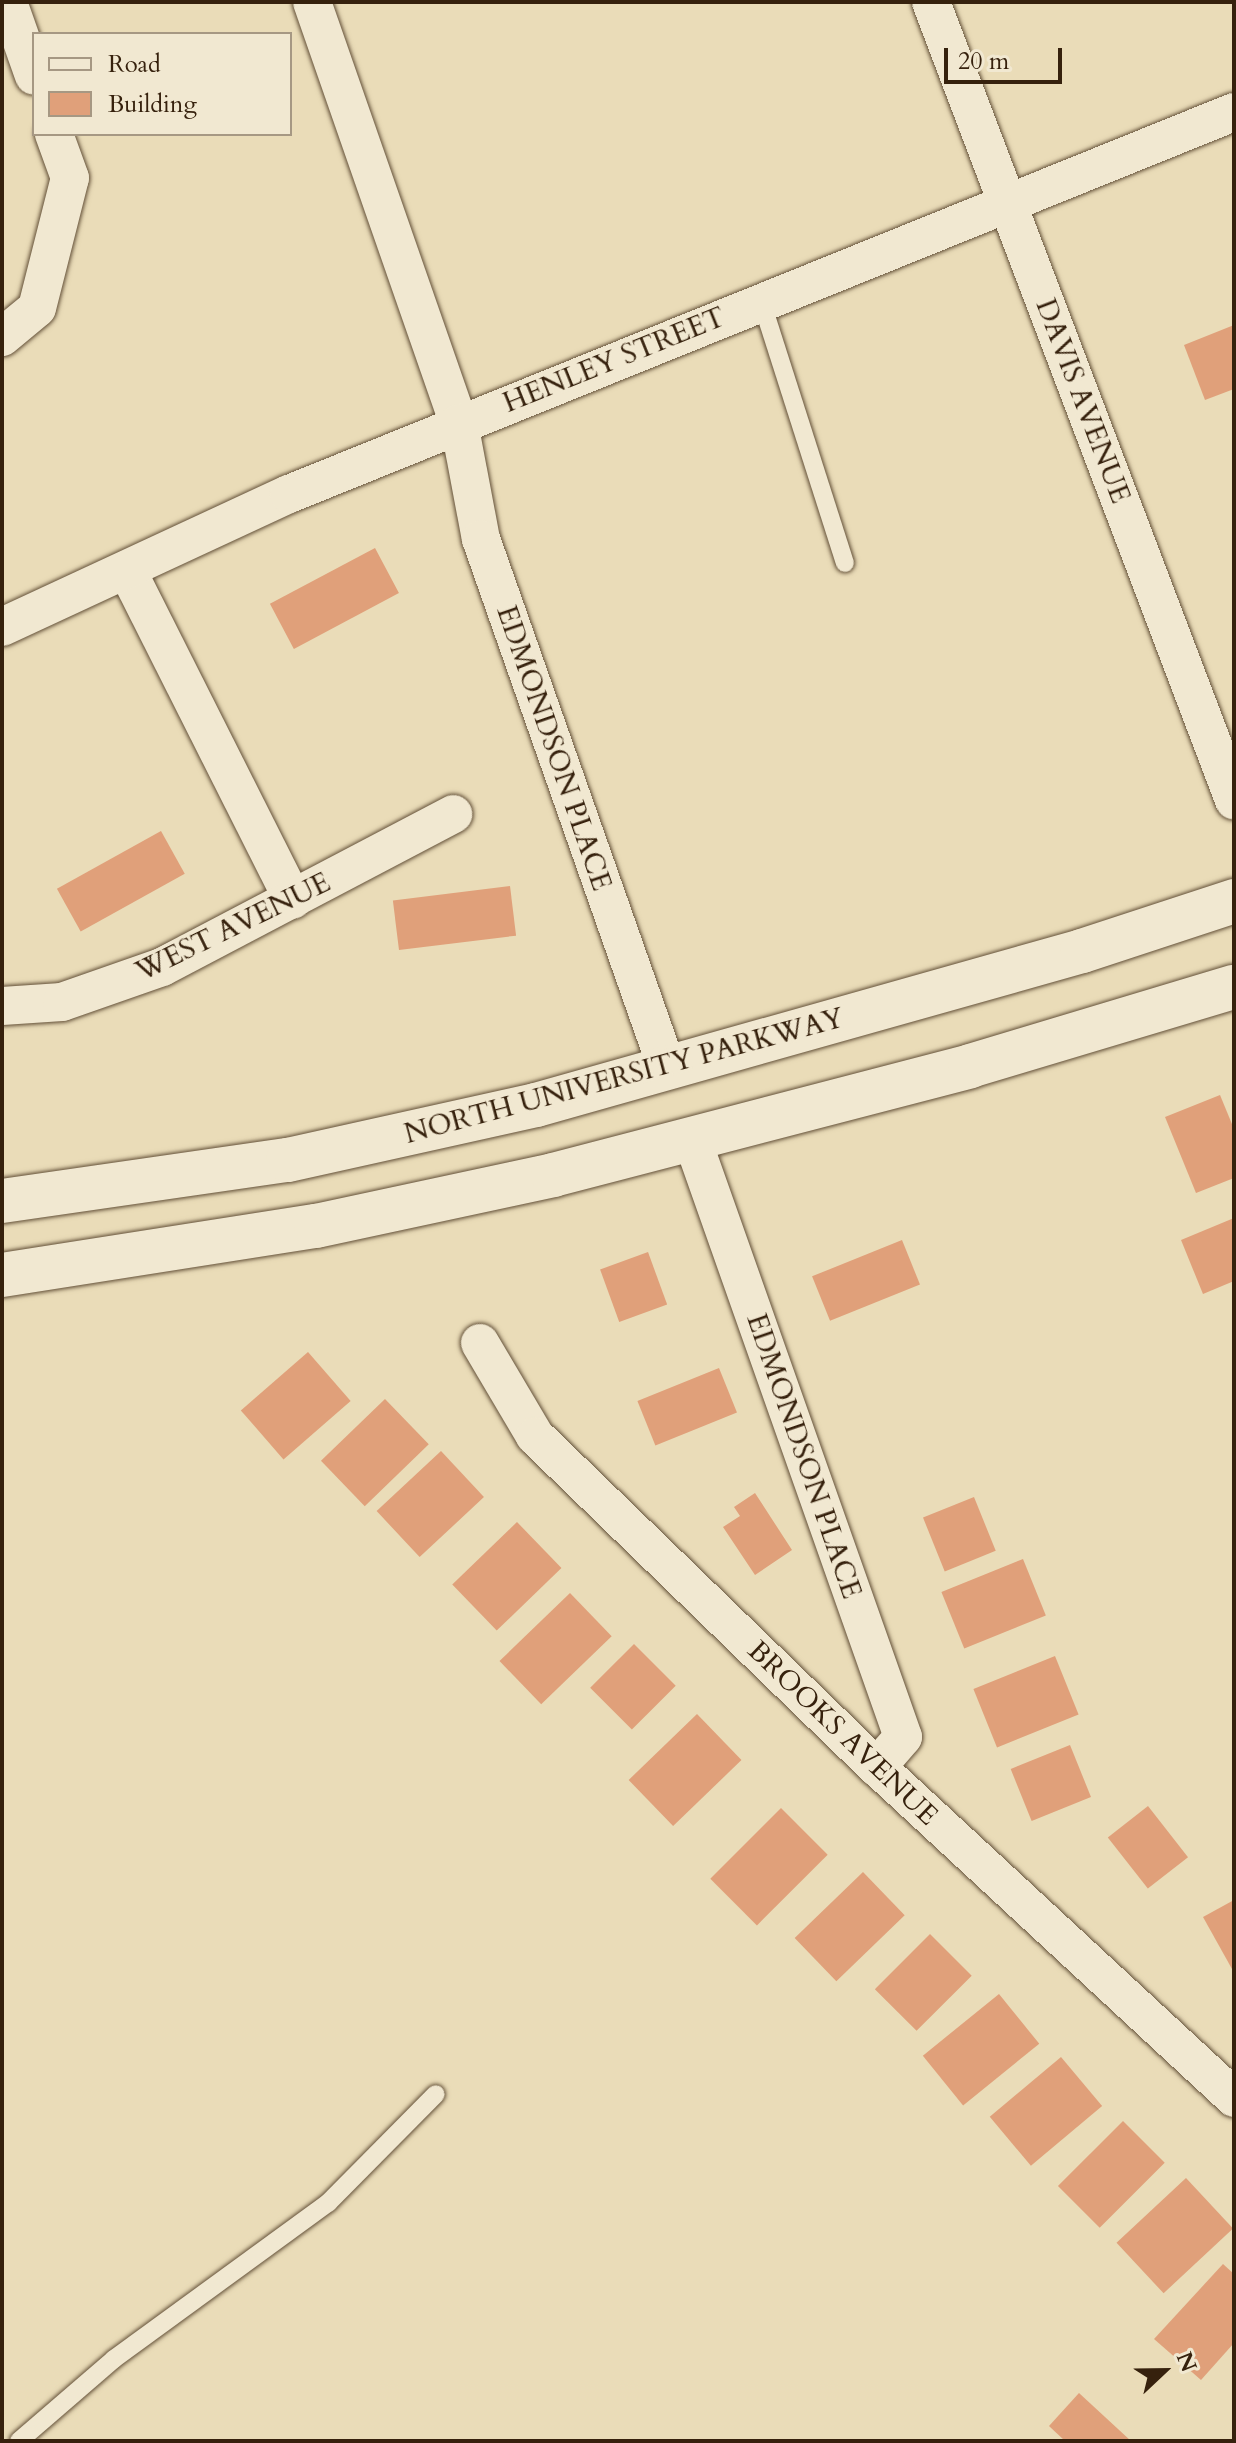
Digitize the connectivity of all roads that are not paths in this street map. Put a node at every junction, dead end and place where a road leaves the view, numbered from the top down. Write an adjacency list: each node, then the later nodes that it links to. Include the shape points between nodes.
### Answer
1 (8, 2): 4 (street)
2 (312, 2): 10 (street, EDMONDSON PLACE)
3 (931, 2): 7 (street, DAVIS AVENUE)
4 (32, 70)
5 (1234, 112): 7 (street, HENLEY STREET)
6 (55, 136): 9 (street, via 70,178 37,308)
7 (1007, 202): 8 (street, HENLEY STREET); 14 (street, DAVIS AVENUE)
8 (761, 300): 10 (street, HENLEY STREET); 11 (lane)
9 (2, 337)
10 (459, 423): 12 (street, HENLEY STREET); 20 (street, EDMONDSON PLACE, via 481,539)
11 (845, 563)
12 (127, 570): 13 (street, HENLEY STREET); 16 (street)
13 (2, 627)
14 (1234, 800)
15 (453, 814): 16 (street, WEST AVENUE)
16 (293, 900): 19 (street, WEST AVENUE, via 162,967 62,1002)
17 (1234, 901): 20 (main road, NORTH UNIVERSITY PARKWAY, via 1082,951)
18 (1234, 987): 21 (main road, via 970,1066)
19 (2, 1006)
20 (667, 1068): 22 (main road, NORTH UNIVERSITY PARKWAY, via 536,1105 288,1160)
21 (692, 1139): 23 (main road, via 316,1226); 25 (street, EDMONDSON PLACE, via 903,1737)
22 (2, 1201)
23 (2, 1275)
24 (480, 1343): 25 (street, BROOKS AVENUE, via 535,1436)
25 (877, 1767): 27 (street, BROOKS AVENUE)
26 (436, 2094): 28 (lane, via 328,2203 114,2359)
27 (1234, 2098)
28 (19, 2441)

